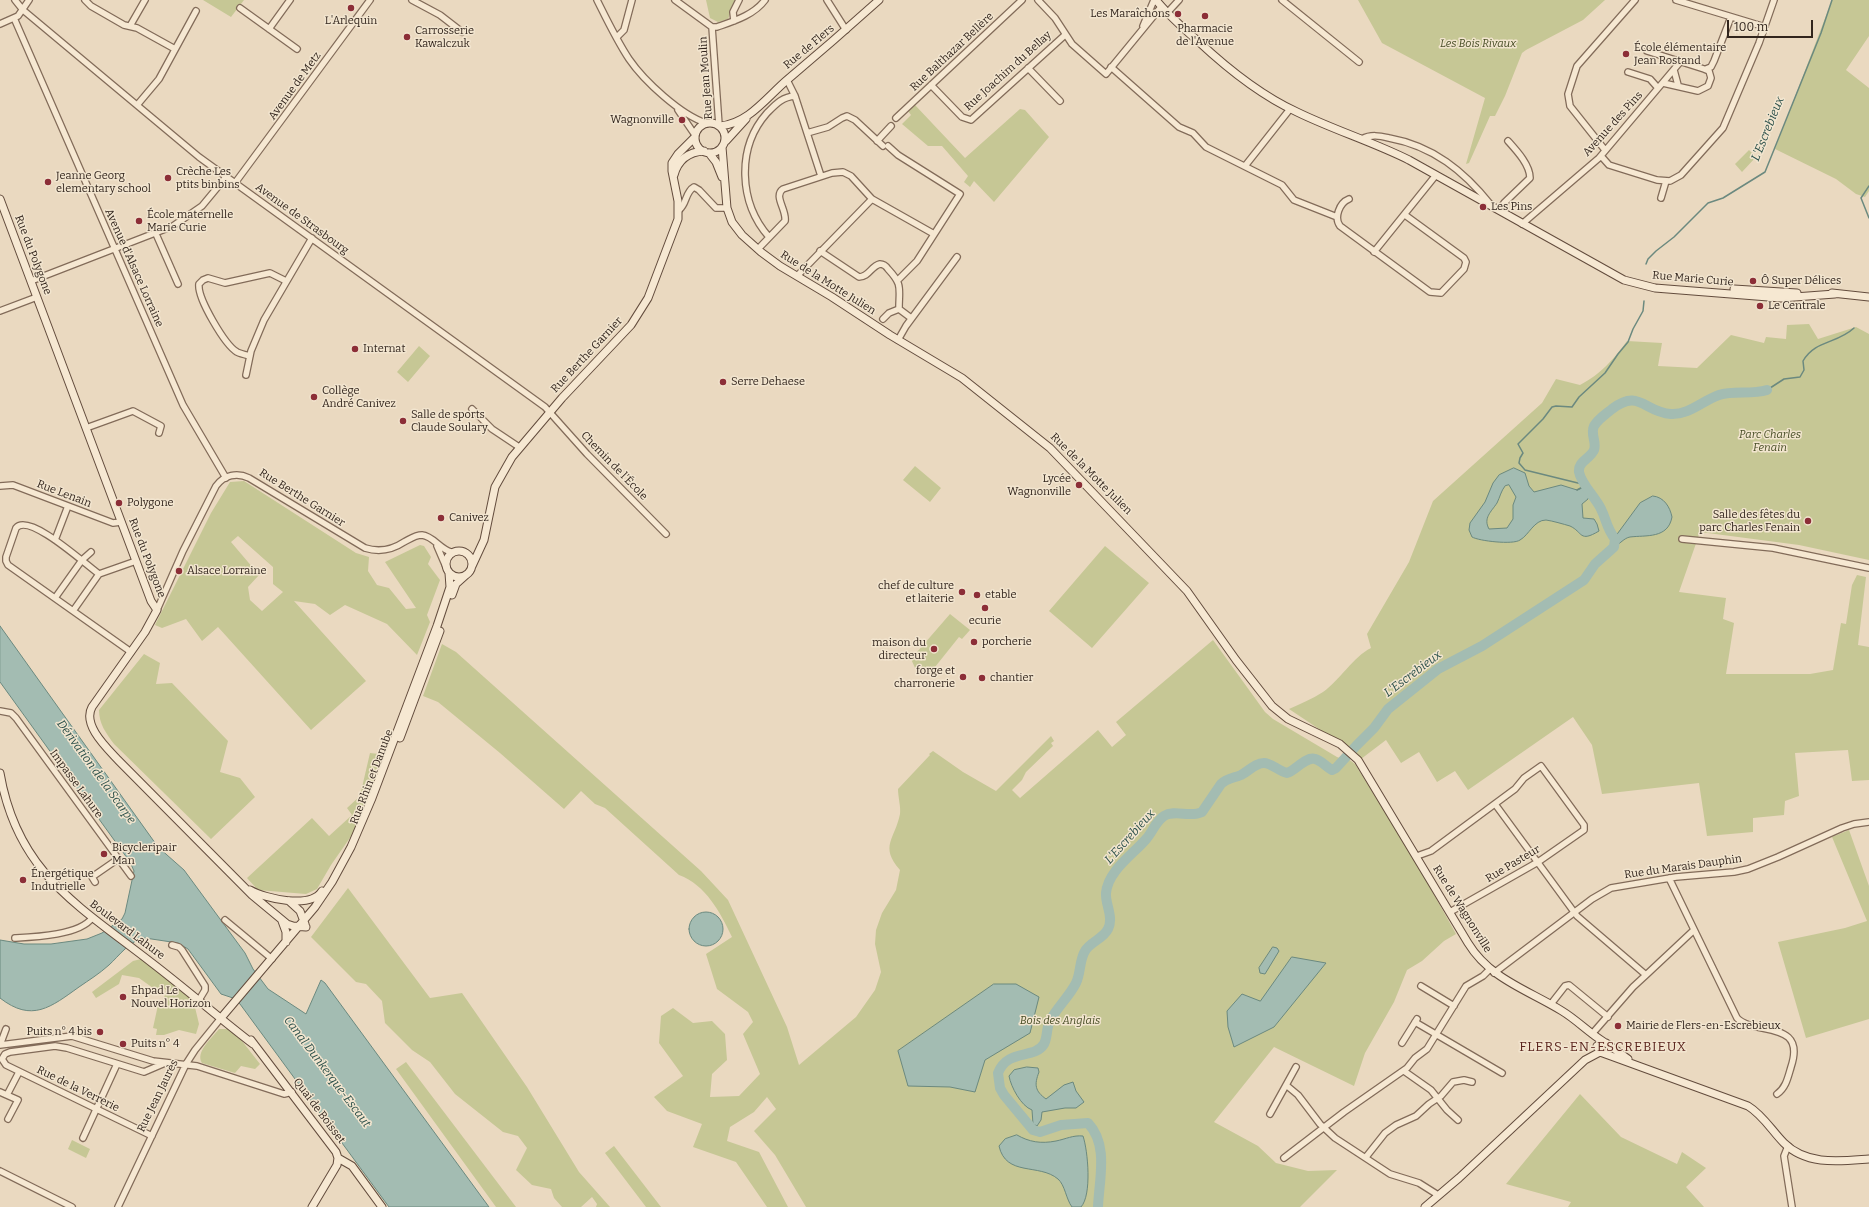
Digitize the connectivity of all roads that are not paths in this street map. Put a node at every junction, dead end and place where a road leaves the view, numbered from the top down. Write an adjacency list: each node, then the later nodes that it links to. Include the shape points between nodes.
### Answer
1 (15, 0): 25 (street, Avenue de Strasbourg)
2 (29, 0): 25 (street)
3 (145, 0): 32 (street)
4 (290, 0): 35 (street)
5 (370, 0): 81 (street, Avenue de Metz)
6 (412, 0): 38 (street)
7 (597, 0): 40 (street)
8 (632, 0): 40 (street, via 624,30)
9 (675, 0): 33 (street, Rue Jean Moulin)
10 (739, 0): 30 (street, via 733,12)
11 (765, 0): 30 (street, via 755,10)
12 (827, 0): 36 (street)
13 (879, 0): 36 (street, Rue de Flers)
14 (1022, 0): 53 (street, Rue Balthazar Bellère)
15 (1038, 0): 39 (street, via 1055,18)
16 (1155, 0): 23 (street, Rue Marie Curie); 37 (street)
17 (1179, 0): 27 (street)
18 (1282, 0): 45 (street)
19 (1635, 0): 72 (street, via 1578,64 1568,94 1570,106)
20 (1676, 0): 28 (street)
21 (1774, 0): 34 (street)
22 (86, 1): 32 (street, via 124,25)
23 (1161, 7): 27 (street, Rue Marie Curie); 37 (street)
24 (240, 8): 35 (street)
25 (23, 10): 29 (street); 59 (street, Avenue de Strasbourg)
26 (196, 11): 41 (street)
27 (1168, 13): 60 (street, Rue Marie Curie, via 1234,74)
28 (1732, 17): 34 (street); 48 (street, via 1714,61 1711,67)
29 (14, 18): 31 (street); 97 (street, Avenue d'Alsace Lorraine)
30 (734, 21): 33 (street)
31 (0, 24)
32 (130, 26): 41 (street)
33 (712, 27): 64 (street, Rue Jean Moulin)
34 (1765, 27): 80 (street, via 1721,132 1681,175)
35 (269, 29): 42 (street)
36 (846, 30): 51 (street, Rue de Flers)
37 (1141, 31): 47 (street)
38 (462, 32)
39 (1065, 35): 46 (street, Rue Joachim du Bellay); 47 (street, via 1106,74)
40 (617, 37): 57 (street, via 637,69)
41 (175, 48): 59 (street, via 159,79)
42 (297, 49)
43 (1647, 51): 44 (street)
44 (1681, 61): 48 (street); 49 (street)
45 (1359, 62)
46 (1028, 68): 53 (street, Rue Joachim du Bellay, via 971,120 962,117); 58 (street)
47 (1111, 68): 75 (street, via 1182,128 1193,133 1206,148)
48 (1706, 69): 54 (street, via 1710,73 1711,82 1704,90 1695,91)
49 (1674, 70): 52 (street, Avenue des Pins); 54 (street)
50 (1628, 72): 55 (street, via 1650,79)
51 (787, 80): 56 (street); 61 (street, Rue de Flers)
52 (1662, 83): 54 (street); 55 (street, Avenue des Pins)
53 (931, 85): 62 (street, Rue Balthazar Bellère)
54 (1678, 85)
55 (1658, 88): 72 (street, Avenue des Pins)
56 (795, 96): 66 (street); 95 (street, via 781,99 765,115 754,134 747,156 745,177 748,197 757,220)
57 (670, 100): 63 (street, via 694,118); 67 (street)
58 (1060, 101)
59 (138, 104): 78 (street, Avenue de Strasbourg, via 190,150)
60 (1290, 109): 68 (street, Rue Marie Curie); 75 (street)
61 (754, 110): 64 (street, Rue de Flers, via 739,120); 71 (street, Rue de Flers)
62 (896, 118)
63 (706, 123): 64 (street); 67 (street, via 699,127)
64 (720, 125): 71 (street, via 725,134)
65 (891, 126): 69 (street)
66 (807, 133): 69 (street, via 828,127 848,116); 77 (street)
67 (695, 136): 73 (street, via 697,146); 79 (street, Rue Berthe Garnier, via 674,161)
68 (1362, 139): 76 (street, Rue Marie Curie); 88 (street, via 1377,136 1409,142 1428,150 1454,166)
69 (877, 141): 94 (street, via 960,194)
70 (1508, 141): 88 (street, via 1525,164 1530,178)
71 (724, 145): 73 (street, via 717,151); 82 (street, Rue de la Motte Julien)
72 (1605, 150): 74 (street, Avenue des Pins)
73 (706, 152): 79 (street, via 691,153 682,160); 82 (street, Rue de la Motte Julien, via 719,166)
74 (1600, 156): 80 (street, via 1609,165); 92 (street, Avenue des Pins)
75 (1244, 166): 91 (street, via 1284,186 1294,200)
76 (1436, 175): 88 (street, Rue Marie Curie); 90 (street)
77 (821, 176): 85 (street, via 837,172 846,173); 95 (street, via 780,192 786,219)
78 (226, 177): 81 (street, Avenue de Strasbourg); 93 (street, via 196,211)
79 (674, 179): 89 (street, Rue Berthe Garnier)
80 (1666, 181): 83 (street)
81 (235, 183): 96 (street, Avenue de Strasbourg)
82 (724, 184): 87 (street, Rue de la Motte Julien)
83 (1661, 198)
84 (0, 199): 104 (street, Rue du Polygone)
85 (872, 199): 94 (street); 99 (street)
86 (1348, 199): 91 (street, via 1342,203)
87 (727, 208): 89 (street, via 716,208 694,187 689,191 684,206); 98 (street, Rue de la Motte Julien, via 737,230)
88 (1496, 208): 92 (street, Rue Marie Curie)
89 (679, 210): 119 (street, Rue Berthe Garnier, via 676,227 657,278 640,313)
90 (1405, 215): 100 (street); 100 (street, via 1463,256 1466,262 1464,269 1445,290 1434,293)
91 (1337, 217): 100 (street, via 1340,226)
92 (1522, 224): 107 (street, Rue Marie Curie, via 1620,279 1644,286 1784,298 1835,294)
93 (156, 234): 97 (street); 106 (street)
94 (934, 234): 103 (street, via 917,261)
95 (769, 237): 98 (street)
96 (312, 238): 105 (street); 119 (street, Avenue de Strasbourg)
97 (115, 249): 104 (street); 123 (street, Avenue d'Alsace Lorraine, via 185,410)
98 (758, 249): 102 (street, Rue de la Motte Julien)
99 (820, 251): 102 (street); 103 (street, via 859,276 866,276 882,264)
100 (1374, 252)
101 (957, 257): 113 (street)
102 (797, 276): 115 (street, Rue de la Motte Julien)
103 (898, 280): 111 (street)
104 (31, 281): 108 (street, Rue du Polygone)
105 (286, 281): 116 (street, via 262,325); 116 (street, via 270,273 225,283 208,278 200,284 200,294 221,334 236,351)
106 (178, 284)
107 (1858, 296): 109 (street, Rue Marie Curie); 110 (street, Rue Marie Curie)
108 (37, 297): 112 (street); 120 (street, Rue du Polygone)
109 (1869, 297)
110 (1869, 302)
111 (899, 309): 113 (street); 114 (street, via 889,312)
112 (0, 311)
113 (911, 318): 115 (street)
114 (883, 319)
115 (898, 340): 147 (street, Rue de la Motte Julien, via 962,378 1054,450 1187,591 1272,706 1288,718 1332,738)
116 (250, 356): 117 (street)
117 (246, 375)
118 (472, 409): 122 (street, via 492,429)
119 (550, 412): 122 (street, Rue Berthe Garnier); 128 (street, Chemin de l'École, via 587,454)
120 (86, 428): 121 (street, via 133,411 161,426); 126 (street, Rue du Polygone)
121 (159, 433)
122 (520, 447): 127 (street, Rue Berthe Garnier, via 502,472 495,487)
123 (226, 478): 131 (street, Rue Berthe Garnier, via 238,475 249,478 365,548 389,549 420,535 428,537); 143 (street, via 214,490)
124 (0, 486): 125 (street, Rue Lenain, via 11,485)
125 (68, 506): 126 (street, Rue Lenain, via 114,524); 130 (street)
126 (121, 522): 136 (street, Rue du Polygone)
127 (485, 533): 134 (street, Rue Berthe Garnier, via 477,548); 137 (street, Rue Berthe Garnier)
128 (666, 534)
129 (1682, 539): 138 (street, via 1773,548)
130 (55, 540): 135 (street); 142 (street, via 34,527 19,525 5,559 8,565)
131 (436, 544): 133 (street, Rue Berthe Garnier); 139 (street)
132 (91, 552): 135 (street)
133 (451, 552): 134 (street); 139 (street, via 446,559)
134 (466, 552): 137 (street, via 471,558)
135 (82, 560): 140 (street); 142 (street)
136 (136, 560): 140 (street); 143 (street, Rue du Polygone, via 152,604)
137 (472, 566): 141 (street)
138 (1869, 568)
139 (447, 570): 141 (street, via 457,577); 154 (street, Rue Rhin et Danube, via 450,587 437,626 363,821)
140 (99, 574): 144 (street)
141 (466, 575): 165 (street, Rue Rhin et Danube, via 454,588 367,824 324,902)
142 (55, 598): 144 (street)
143 (157, 610): 145 (street, Rue du Polygone)
144 (73, 611): 145 (street)
145 (131, 652): 158 (street, Rue du Polygone, via 92,706 89,716 92,727 122,764)
146 (0, 711): 152 (street, Impasse Lahure, via 16,718)
147 (1352, 754): 151 (street, Rue de Wagnonville, via 1365,769)
148 (0, 773): 162 (street, Boulevard Lahure, via 11,813 30,853 56,887)
149 (1495, 804): 151 (street, via 1428,852); 153 (street); 153 (street, Rue Pasteur, via 1539,767 1543,767 1549,775 1584,825 1584,830)
150 (1869, 822): 156 (street, Rue du Marais Dauphin, via 1848,826 1748,869)
151 (1416, 856): 160 (street, Rue de Wagnonville)
152 (118, 859): 155 (street, Impasse Lahure); 157 (street, via 92,877)
153 (1538, 862): 160 (street, Rue Pasteur); 161 (street)
154 (339, 869): 159 (street, Rue du Polygone, via 317,897 303,901); 165 (street, Rue Rhin et Danube)
155 (131, 876)
156 (1669, 878): 161 (street, Rue du Marais Dauphin, via 1611,888); 166 (street)
157 (95, 882)
158 (245, 887): 159 (street, Rue du Polygone, via 263,896); 163 (street, Rue du Polygone)
159 (289, 900): 165 (street, via 298,909)
160 (1450, 912): 172 (street, Rue de Wagnonville, via 1473,951)
161 (1574, 912): 172 (street, Rue du Marais Dauphin); 173 (street)
162 (92, 918): 167 (street, via 89,923 54,934); 175 (street, Boulevard Lahure)
163 (280, 919): 165 (street, Rue du Polygone, via 291,926); 168 (street, Rue du Polygone, via 286,932)
164 (225, 920): 170 (street)
165 (303, 925): 168 (street, Rue Rhin et Danube); 171 (street, Rue Rhin et Danube)
166 (1694, 930): 173 (street); 196 (street, via 1739,1020 1747,1025 1774,1029 1792,1044 1794,1058 1784,1086)
167 (15, 938)
168 (286, 942): 170 (street, Rue Rhin et Danube)
169 (172, 944): 175 (street, via 182,950 204,984 205,990)
170 (272, 959): 171 (street, Rue Rhin et Danube)
171 (262, 971): 178 (street, Rue Jean Jaurès)
172 (1492, 971): 176 (street, Rue de Wagnonville, via 1512,985); 177 (street, Rue du Marais Dauphin, via 1468,984)
173 (1646, 975): 179 (street)
174 (1421, 986): 177 (street)
175 (200, 999): 178 (street, Boulevard Lahure)
176 (1551, 1004): 179 (street, via 1564,986 1569,985); 181 (street, Rue de Wagnonville, via 1570,1015)
177 (1454, 1006): 182 (street, Rue du Marais Dauphin)
178 (223, 1016): 187 (street, Rue Jean Jaurès); 195 (street, Quai de Boisset, via 245,1033)
179 (1608, 1017): 181 (street)
180 (6, 1029): 185 (street, via 0,1045 69,1035 144,1059)
181 (1592, 1034): 184 (street, Rue de Wagnonville)
182 (1436, 1036): 183 (street, via 1416,1020); 189 (street, Rue du Marais Dauphin, via 1426,1050); 191 (street)
183 (1402, 1042)
184 (1602, 1047): 206 (street, Rue de Wagnonville, via 1648,1069 1748,1106 1762,1117); 212 (street)
185 (165, 1063): 186 (street, via 144,1072); 187 (street)
186 (118, 1064): 190 (street, Rue de la Verrerie, via 55,1046 4,1055 4,1064); 199 (street)
187 (186, 1064): 195 (street, via 284,1094); 204 (street, Rue Jean Jaurès)
188 (1296, 1067): 193 (street)
189 (1404, 1071): 198 (street, via 1429,1088); 203 (street, Rue du Marais Dauphin)
190 (19, 1072): 197 (street); 199 (street, Rue de la Verrerie)
191 (1502, 1073)
192 (1472, 1082): 198 (street, via 1453,1082)
193 (1286, 1085): 200 (street); 203 (street, via 1298,1095)
194 (0, 1092): 197 (street)
195 (292, 1092): 208 (street, Quai de Boisset)
196 (1777, 1094)
197 (7, 1095): 201 (street, via 18,1100)
198 (1438, 1098): 202 (street); 207 (street, via 1416,1116 1385,1133)
199 (97, 1110): 204 (street, Rue de la Verrerie); 205 (street)
200 (1270, 1114)
201 (8, 1119)
202 (1458, 1120)
203 (1323, 1128): 207 (street); 209 (street, Rue du Marais Dauphin)
204 (152, 1136): 215 (street, Rue Jean Jaurès)
205 (83, 1138)
206 (1788, 1146): 210 (street, via 1802,1154 1827,1161); 218 (street, via 1784,1156)
207 (1366, 1157): 212 (street, via 1390,1174 1419,1183)
208 (338, 1158): 213 (street); 216 (street, Quai de Boisset, via 351,1165)
209 (1284, 1158)
210 (1869, 1160)
211 (0, 1171): 214 (street)
212 (1438, 1195): 217 (street)
213 (313, 1206)
214 (72, 1207)
215 (118, 1207)
216 (382, 1207)
217 (1425, 1207)
218 (1792, 1207)

